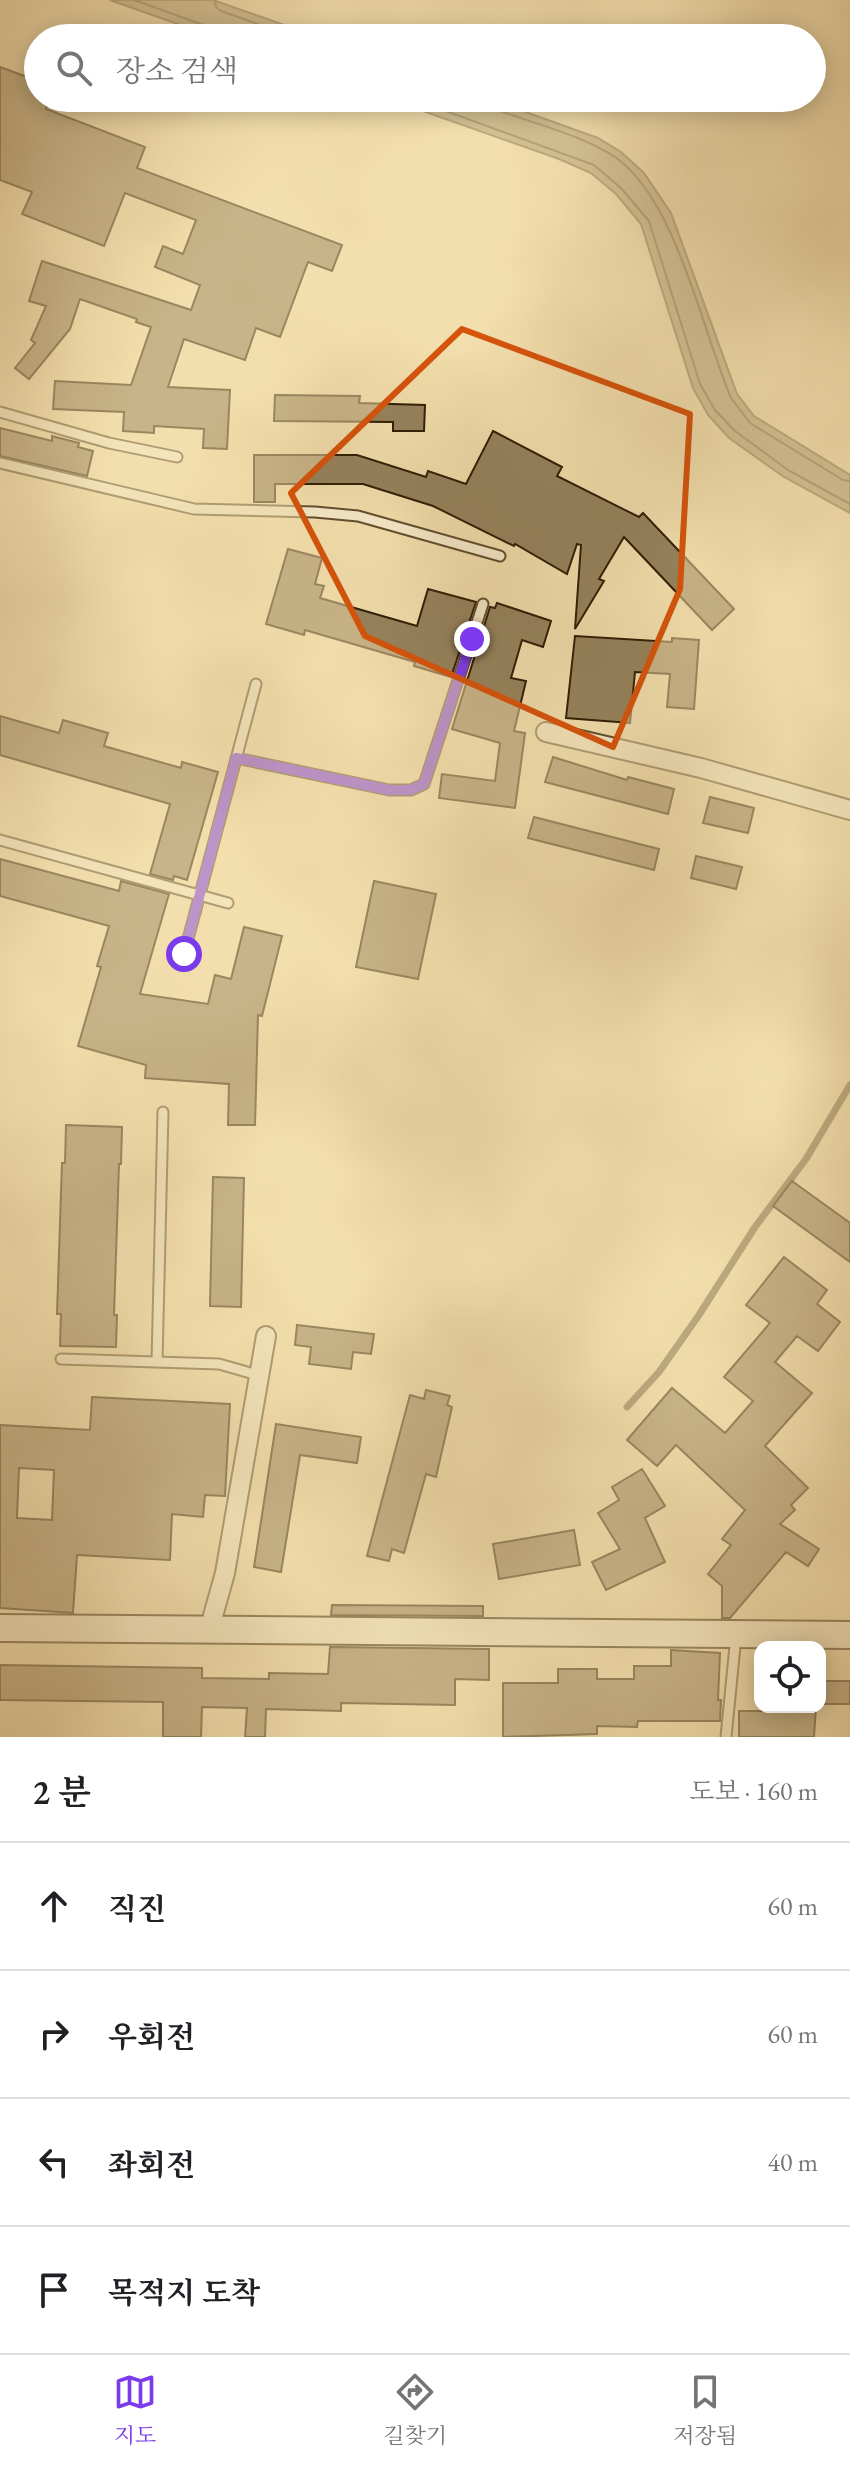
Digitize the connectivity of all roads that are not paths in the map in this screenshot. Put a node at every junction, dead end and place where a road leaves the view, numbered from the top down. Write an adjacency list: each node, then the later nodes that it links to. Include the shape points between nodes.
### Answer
1 (0, 412): 2 (lane)
2 (177, 457)
3 (0, 463): 4 (lane, via 194,509 358,516)
4 (500, 556)
5 (483, 604): 8 (lane, via 424,784 389,790)
6 (256, 684): 8 (lane)
7 (546, 732): 9 (street)
8 (236, 758): 11 (lane)
9 (850, 810)
10 (0, 840): 11 (lane)
11 (199, 895): 12 (lane); 13 (lane)
12 (228, 903)
13 (184, 954)
14 (163, 1112): 17 (lane)
15 (266, 1336): 18 (street)
16 (61, 1359): 17 (lane)
17 (157, 1362): 18 (lane, via 219,1364)
18 (261, 1376): 20 (street, via 225,1573)
19 (0, 1628): 20 (street)
20 (209, 1630): 21 (street)
21 (736, 1633): 22 (street); 23 (lane)
22 (850, 1635)
23 (726, 1737)

